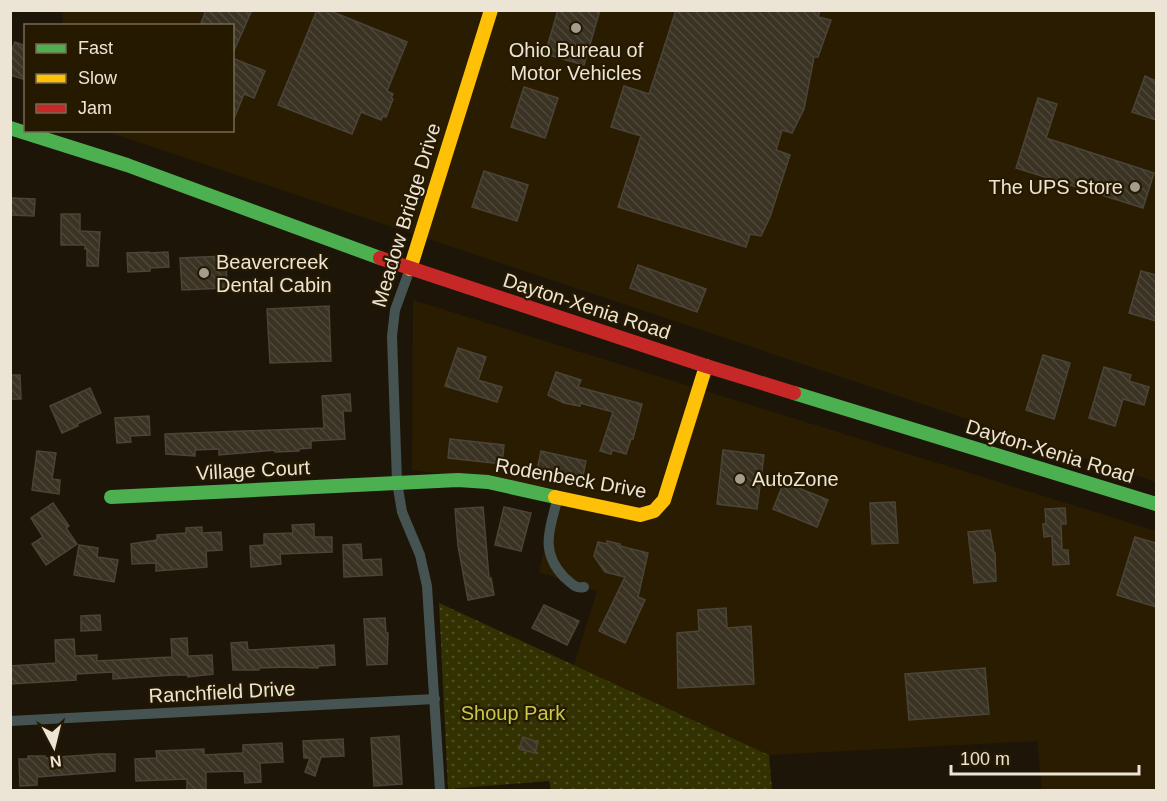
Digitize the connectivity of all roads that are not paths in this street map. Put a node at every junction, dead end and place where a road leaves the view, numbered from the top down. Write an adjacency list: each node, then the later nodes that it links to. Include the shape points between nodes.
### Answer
1 (491, 10): 3 (main road, Meadow Bridge Drive)
2 (10, 128): 3 (main road, Dayton-Xenia Road, via 127,165)
3 (410, 269): 4 (main road, Dayton-Xenia Road); 5 (street, Meadow Bridge Drive, via 395,310 392,336)
4 (706, 366): 7 (main road, Rodenbeck Drive, via 664,500 657,510 640,515); 8 (main road, Dayton-Xenia Road)
5 (397, 482): 6 (main road, Village Court); 7 (main road, Rodenbeck Drive, via 488,482); 10 (street, Meadow Bridge Drive, via 402,512 427,584)
6 (111, 497)
7 (558, 497): 9 (street, via 548,536 549,554 573,586)
8 (1156, 504)
9 (584, 587)
10 (435, 699): 11 (street, Ranchfield Drive); 12 (street, Meadow Bridge Drive)
11 (10, 721)
12 (440, 790)

